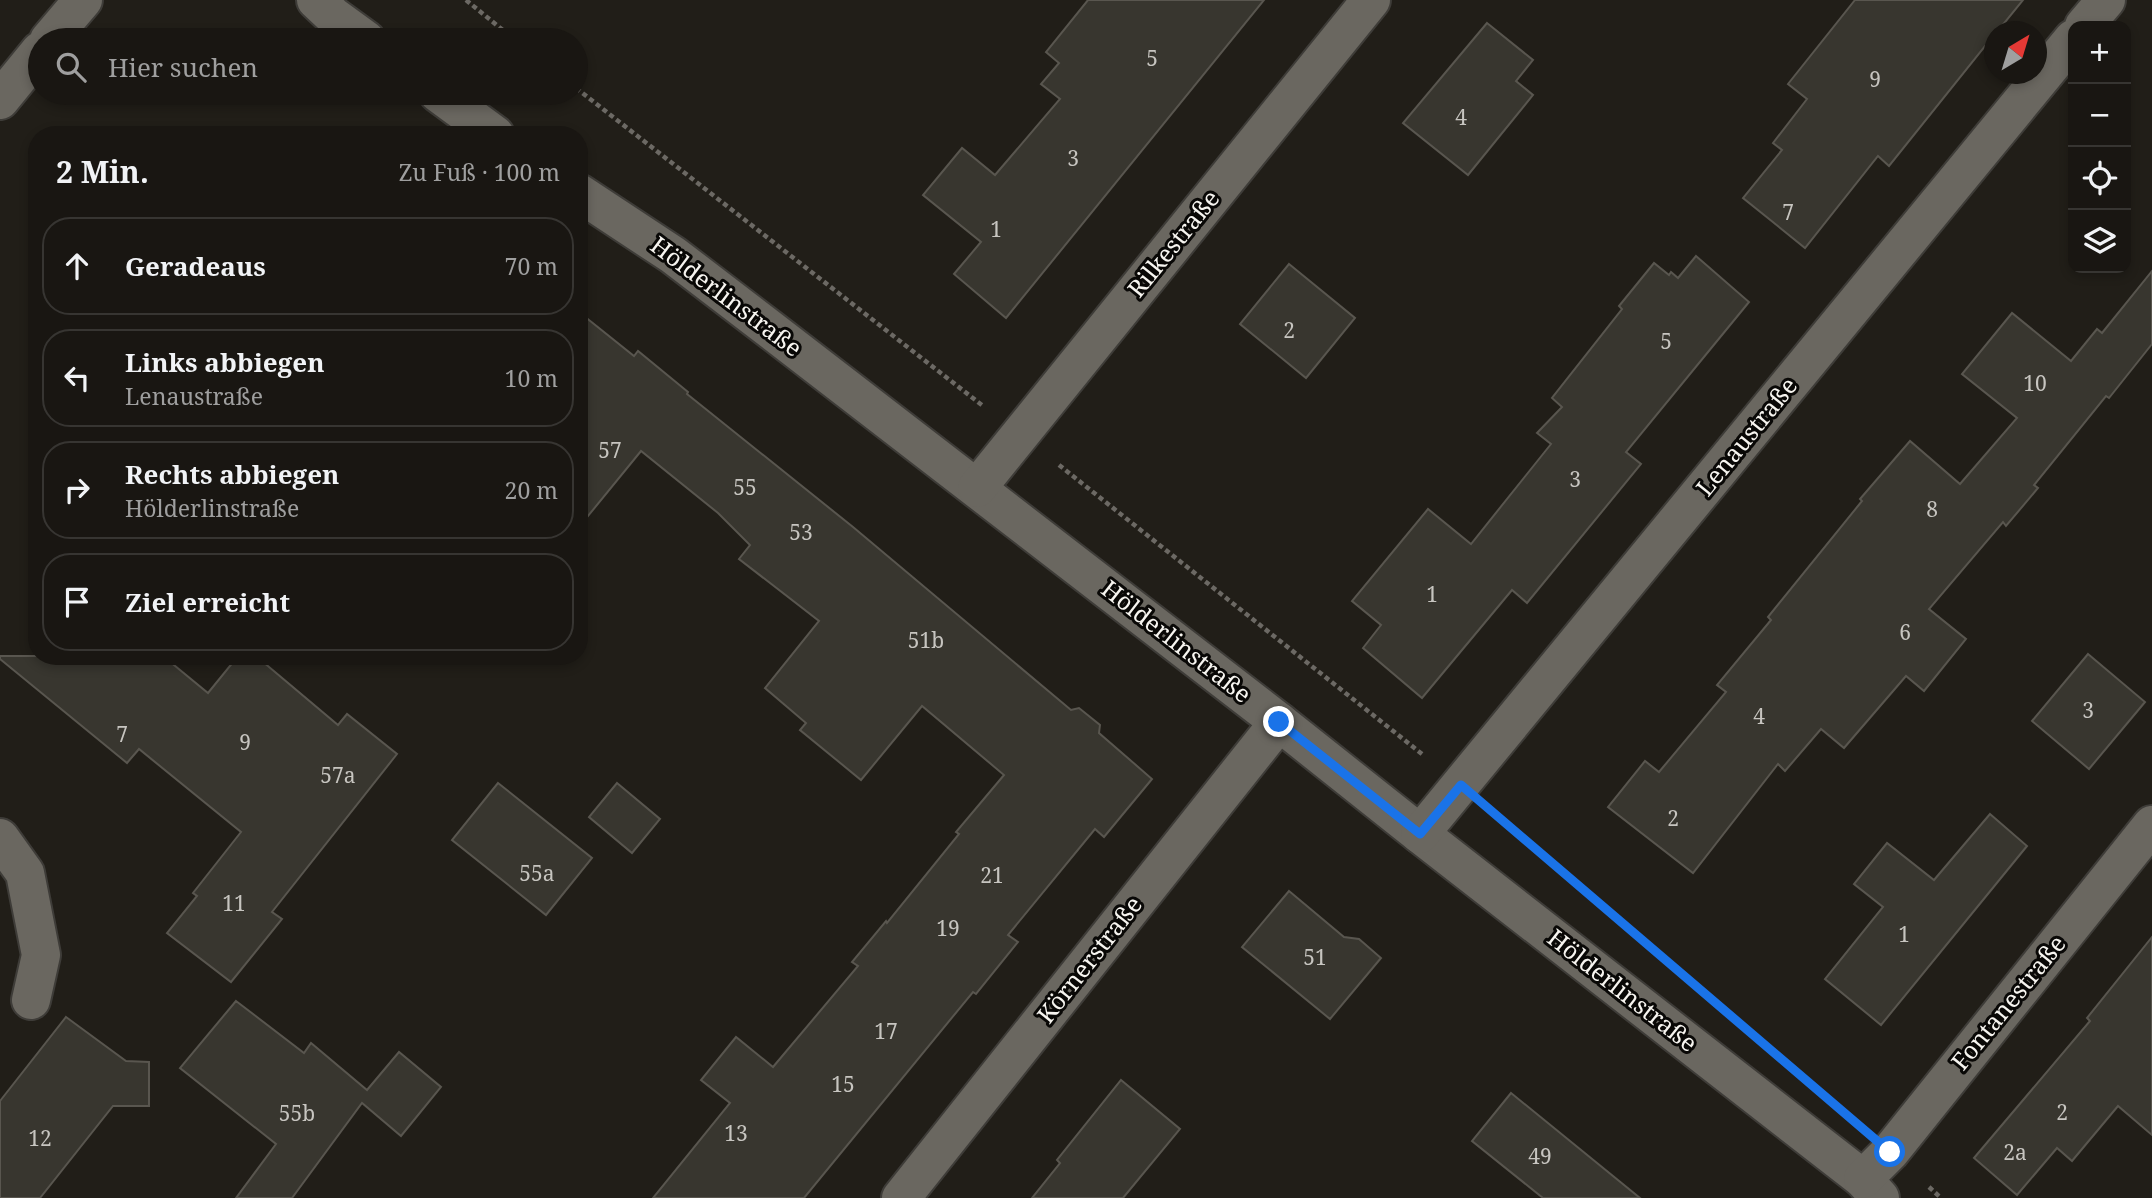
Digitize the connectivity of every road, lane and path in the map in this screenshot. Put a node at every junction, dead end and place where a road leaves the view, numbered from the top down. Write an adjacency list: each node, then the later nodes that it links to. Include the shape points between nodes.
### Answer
1 (83, 0): 7 (street)
2 (316, 0): 8 (street)
3 (466, 0): 9 (path)
4 (1371, 0): 17 (street, Rilkestraße)
5 (2106, 0): 6 (street)
6 (2088, 21)
7 (60, 28)
8 (350, 28)
9 (501, 28)
10 (2068, 45): 20 (street, Lenaustraße)
11 (28, 66): 13 (street)
12 (588, 97): 17 (path)
13 (0, 100)
14 (454, 105): 15 (street)
15 (483, 126)
16 (588, 199): 18 (street, Hölderlinstraße, via 673,256)
17 (1020, 435): 18 (street, Rilkestraße); 20 (path)
18 (977, 488): 19 (street, Hölderlinstraße)
19 (1279, 722): 22 (street, Hölderlinstraße); 27 (street, Körnerstraße)
20 (1461, 785): 22 (street, Lenaustraße); 24 (path)
21 (2152, 825): 26 (street, Fontanestraße, via 1890,1152)
22 (1420, 834): 26 (street, Hölderlinstraße)
23 (0, 838): 25 (street, via 25,873 41,955)
24 (1639, 937)
25 (31, 1000)
26 (1872, 1189)
27 (901, 1198)

